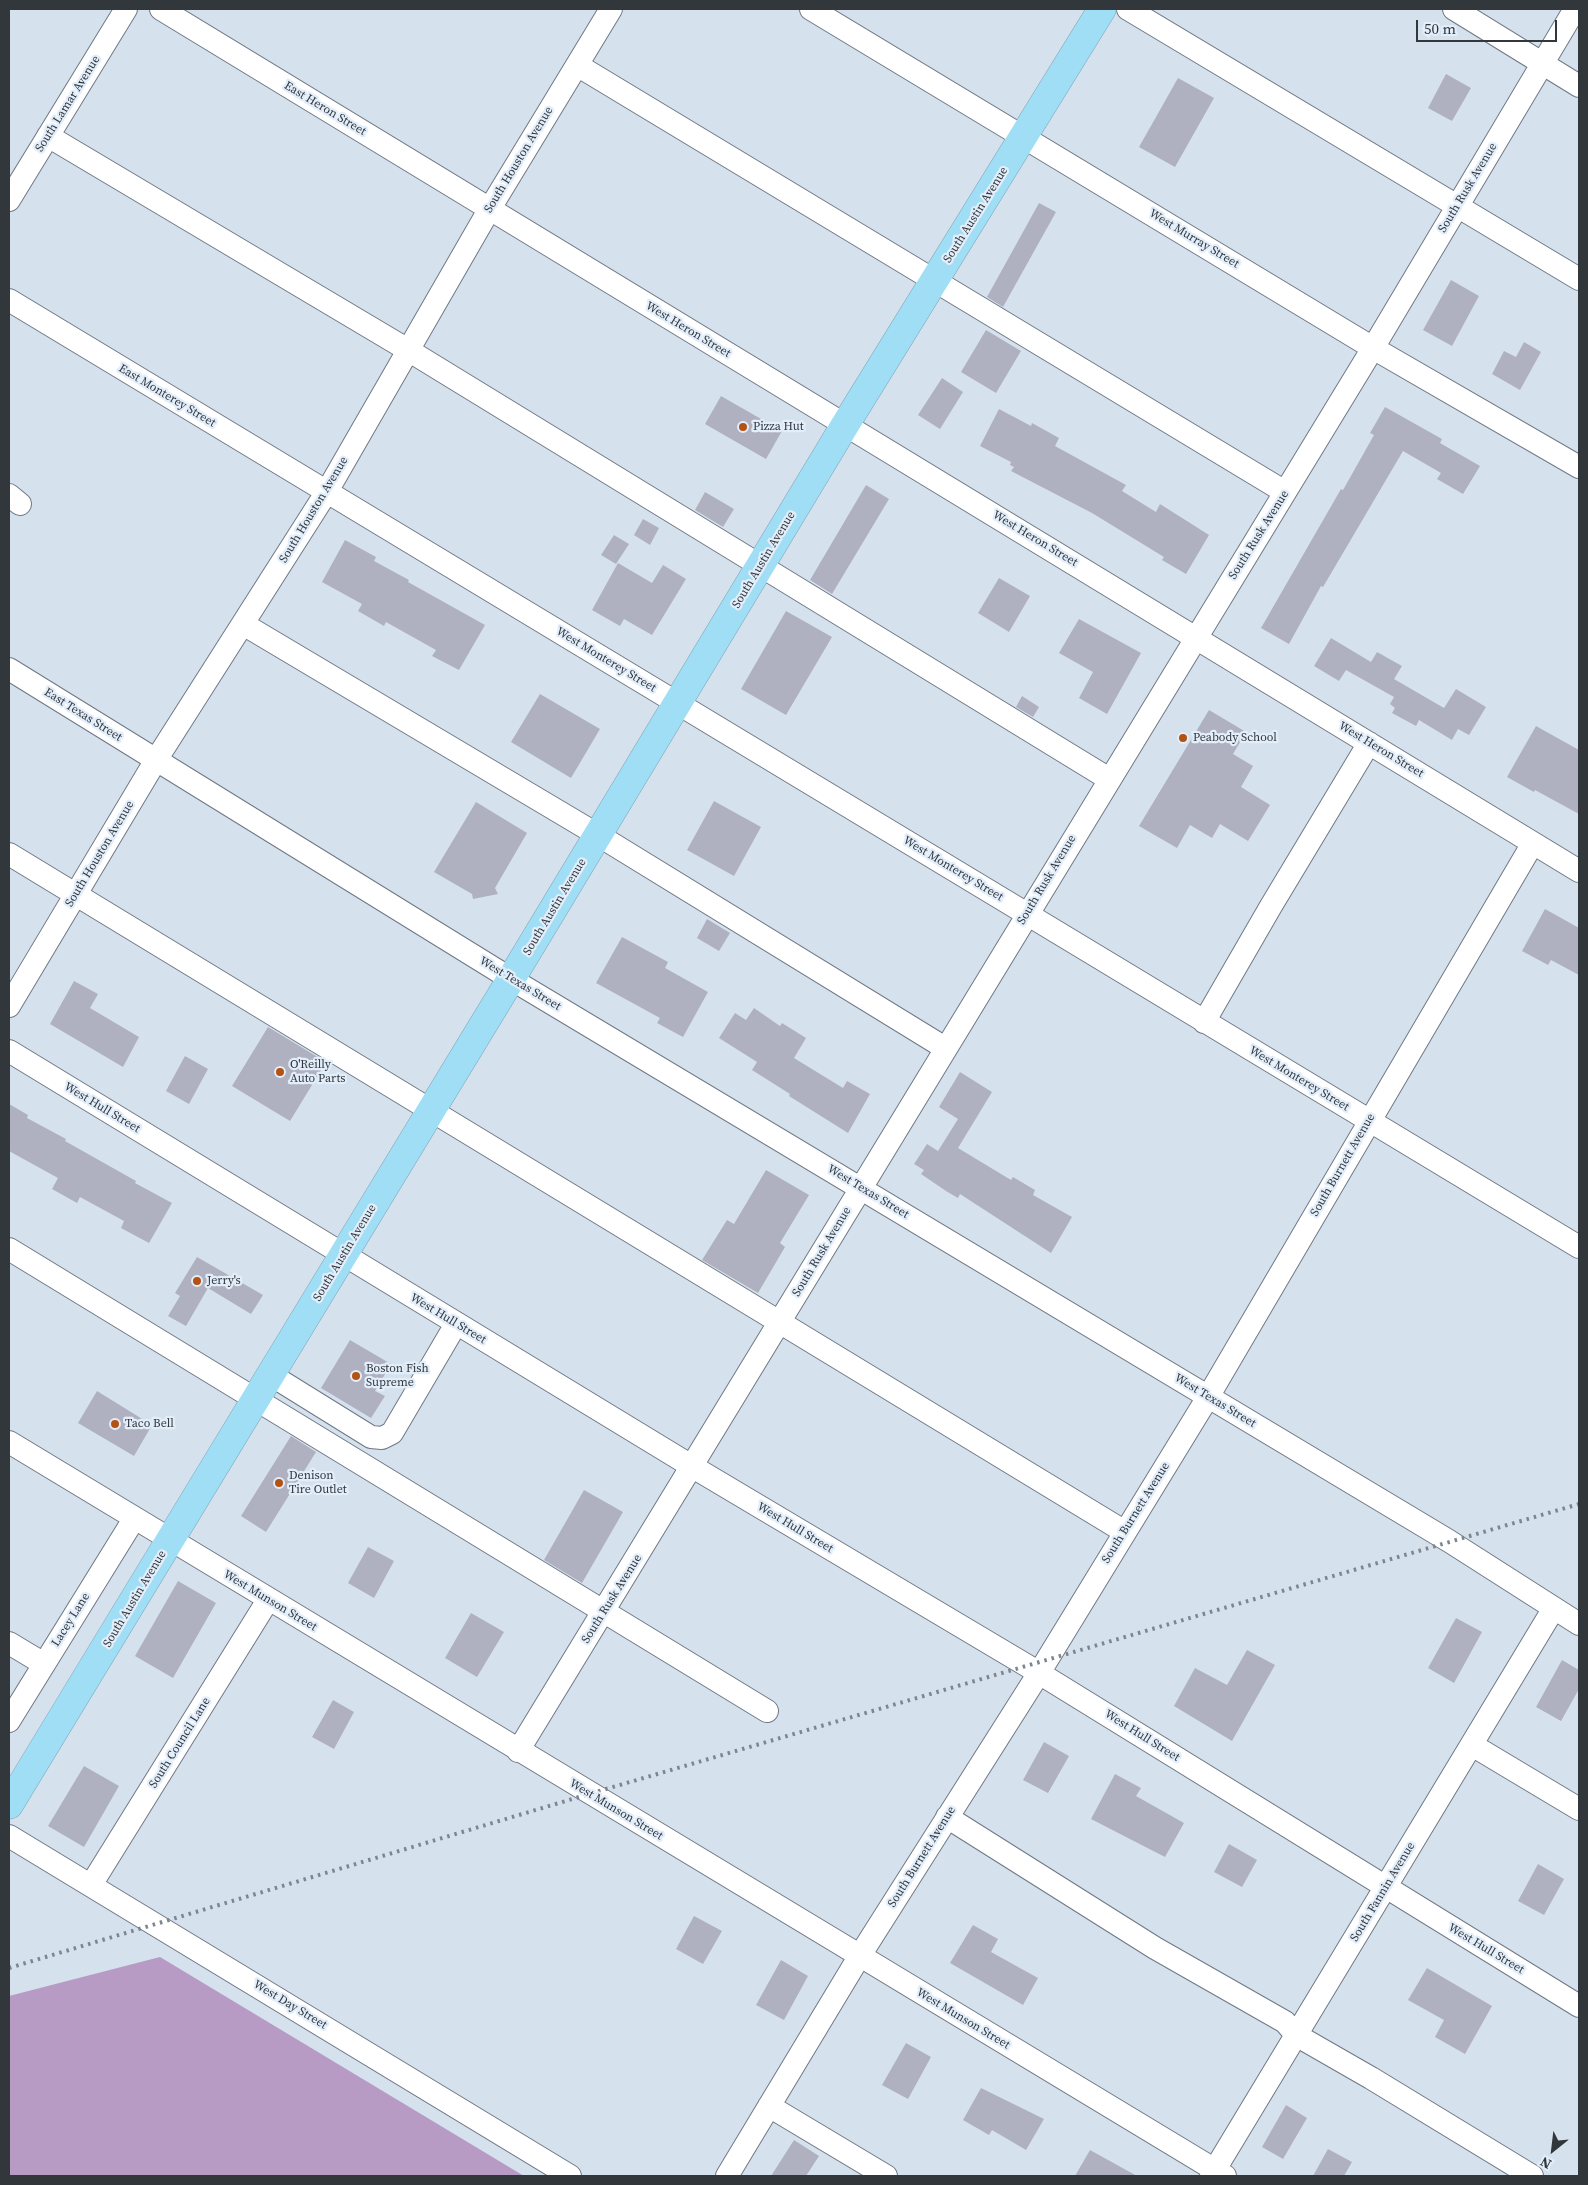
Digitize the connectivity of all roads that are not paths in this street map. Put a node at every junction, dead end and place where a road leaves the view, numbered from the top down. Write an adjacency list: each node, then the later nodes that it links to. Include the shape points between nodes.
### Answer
1 (126, 9): 12 (street, South Lamar Avenue)
2 (160, 9): 16 (street, East Heron Street)
3 (611, 9): 10 (street, South Houston Avenue)
4 (811, 9): 13 (street, West Murray Street)
5 (1102, 9): 13 (highway, South Austin Avenue)
6 (1128, 9): 15 (street)
7 (1454, 9): 9 (street)
8 (1575, 9): 9 (street, South Rusk Avenue)
9 (1542, 63): 11 (street); 15 (street, South Rusk Avenue)
10 (577, 64): 16 (street, South Houston Avenue); 18 (street)
11 (1579, 86)
12 (48, 136): 14 (street, South Lamar Avenue); 21 (street)
13 (1024, 137): 18 (highway, South Austin Avenue); 20 (street, West Murray Street)
14 (9, 200)
15 (1458, 205): 17 (street); 20 (street, South Rusk Avenue)
16 (489, 210): 21 (street, South Houston Avenue); 22 (street, West Heron Street)
17 (1579, 279)
18 (935, 281): 22 (highway, South Austin Avenue); 24 (street)
19 (9, 300): 25 (street, East Monterey Street)
20 (1373, 348): 23 (street, West Murray Street); 24 (street, South Rusk Avenue)
21 (408, 350): 25 (street, South Houston Avenue); 26 (street)
22 (845, 425): 26 (highway, South Austin Avenue); 28 (street, West Heron Street)
23 (1579, 467)
24 (1285, 492): 28 (street, South Rusk Avenue)
25 (326, 493): 27 (street, South Houston Avenue); 30 (street, West Monterey Street)
26 (760, 567): 30 (highway, South Austin Avenue); 33 (street)
27 (243, 624): 32 (street, South Houston Avenue); 34 (street)
28 (1196, 636): 31 (street, West Heron Street); 33 (street, South Rusk Avenue)
29 (9, 669): 32 (street, East Texas Street)
30 (678, 703): 34 (highway, South Austin Avenue); 39 (street, West Monterey Street)
31 (1369, 743): 35 (street, West Heron Street); 42 (street)
32 (156, 760): 38 (street, South Houston Avenue); 40 (street, West Texas Street)
33 (1109, 779): 39 (street, South Rusk Avenue)
34 (598, 836): 40 (highway, South Austin Avenue); 43 (street)
35 (1532, 842): 37 (street, West Heron Street); 46 (street, South Burnett Avenue)
36 (9, 854): 38 (street)
37 (1579, 871)
38 (76, 894): 41 (street, South Houston Avenue); 45 (street)
39 (1027, 913): 42 (street, West Monterey Street); 43 (street, South Rusk Avenue)
40 (511, 979): 45 (highway, South Austin Avenue); 47 (street, West Texas Street)
41 (9, 1006)
42 (1204, 1022): 46 (street, West Monterey Street)
43 (945, 1048): 47 (street, South Rusk Avenue)
44 (9, 1051): 50 (street, West Hull Street)
45 (432, 1111): 50 (highway, South Austin Avenue); 51 (street)
46 (1368, 1122): 48 (street, West Monterey Street); 54 (street, South Burnett Avenue)
47 (861, 1188): 51 (street, South Rusk Avenue); 54 (street, West Texas Street)
48 (1579, 1247)
49 (9, 1249): 55 (street)
50 (344, 1255): 52 (street, West Hull Street); 53 (highway, South Austin Avenue)
51 (780, 1322): 57 (street, South Rusk Avenue); 59 (street)
52 (456, 1324): 53 (street, via 392,1433 382,1438 371,1437); 57 (street, West Hull Street)
53 (271, 1375): 55 (highway, South Austin Avenue)
54 (1208, 1396): 59 (street, South Burnett Avenue); 62 (street, West Texas Street)
55 (256, 1400): 60 (highway, South Austin Avenue); 63 (street)
56 (9, 1442): 58 (street, West Munson Street)
57 (693, 1467): 63 (street, South Rusk Avenue); 67 (street, West Hull Street)
58 (134, 1518): 60 (street, West Munson Street); 66 (street, Lacey Lane)
59 (1125, 1532): 67 (street, South Burnett Avenue)
60 (170, 1541): 61 (street, West Munson Street); 72 (highway, South Austin Avenue)
61 (268, 1600): 71 (street, West Munson Street); 76 (street, South Council Lane)
62 (1554, 1608): 64 (street, West Texas Street); 70 (street, South Fannin Avenue)
63 (604, 1612): 68 (street); 71 (street, South Rusk Avenue)
64 (1579, 1624)
65 (9, 1643): 66 (street)
66 (44, 1664): 69 (street, Lacey Lane)
67 (1039, 1673): 74 (street, South Burnett Avenue); 77 (street, West Hull Street)
68 (768, 1711)
69 (9, 1721)
70 (1472, 1745): 73 (street); 77 (street, South Fannin Avenue)
71 (518, 1751): 78 (street, West Munson Street)
72 (9, 1805)
73 (1579, 1809)
74 (947, 1817): 78 (street, South Burnett Avenue); 80 (street, via 1155,1948 1285,2022)
75 (9, 1836): 76 (street, West Day Street)
76 (91, 1885): 83 (street, West Day Street)
77 (1386, 1888): 79 (street, West Hull Street); 80 (street, South Fannin Avenue)
78 (859, 1957): 81 (street, South Burnett Avenue); 82 (street, West Munson Street)
79 (1579, 2006)
80 (1296, 2035): 82 (street, South Fannin Avenue); 86 (street)
81 (769, 2106): 84 (street, South Burnett Avenue); 85 (street)
82 (1217, 2174)
83 (570, 2176)
84 (727, 2176)
85 (886, 2176)
86 (1532, 2176)

